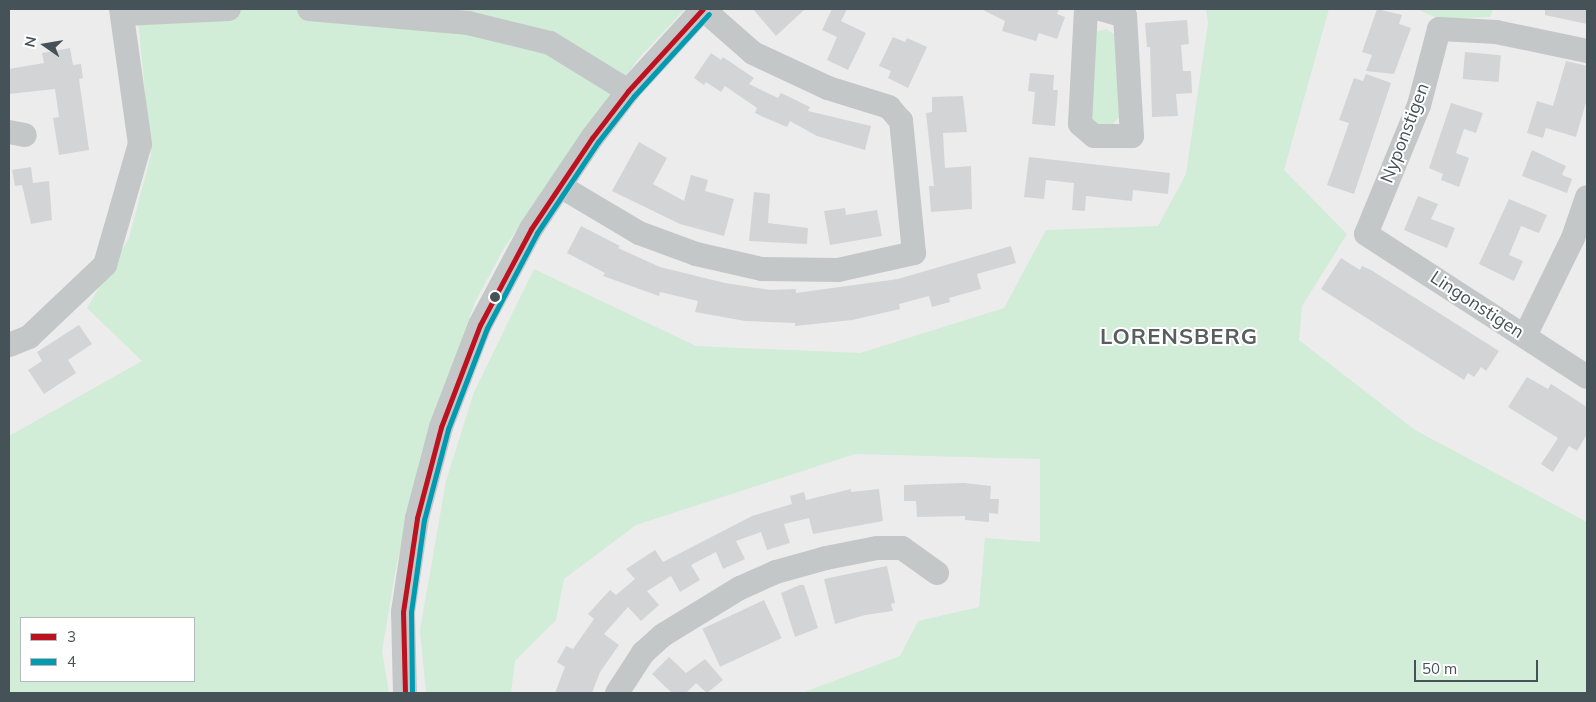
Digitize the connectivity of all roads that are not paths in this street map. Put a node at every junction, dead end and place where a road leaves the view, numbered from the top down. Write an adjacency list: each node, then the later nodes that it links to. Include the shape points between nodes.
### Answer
1 (229, 9): 6 (street)
2 (309, 9): 8 (street, via 468,23 550,43)
3 (703, 9): 8 (street); 9 (street, via 753,53 828,88 889,108 901,121 914,253 838,270 762,270 696,254 639,233)
4 (1086, 9): 5 (street, via 1080,124 1094,136 1132,136 1125,16)
5 (1101, 9)
6 (122, 12): 13 (street, via 140,144 105,266 29,337)
7 (1587, 51): 11 (street, Nyponstigen, via 1496,32 1439,29 1419,105)
8 (628, 91): 9 (street)
9 (560, 186): 16 (street, via 531,230 480,325 440,427 417,518 403,612)
10 (1587, 197): 12 (street, via 1573,238)
11 (1366, 234): 12 (street, Lingonstigen)
12 (1525, 336): 14 (street, Lingonstigen)
13 (9, 345)
14 (1587, 377)
15 (937, 573): 17 (street, via 902,548 826,558 776,572 740,588 663,635 643,653)
16 (405, 693)
17 (617, 693)

